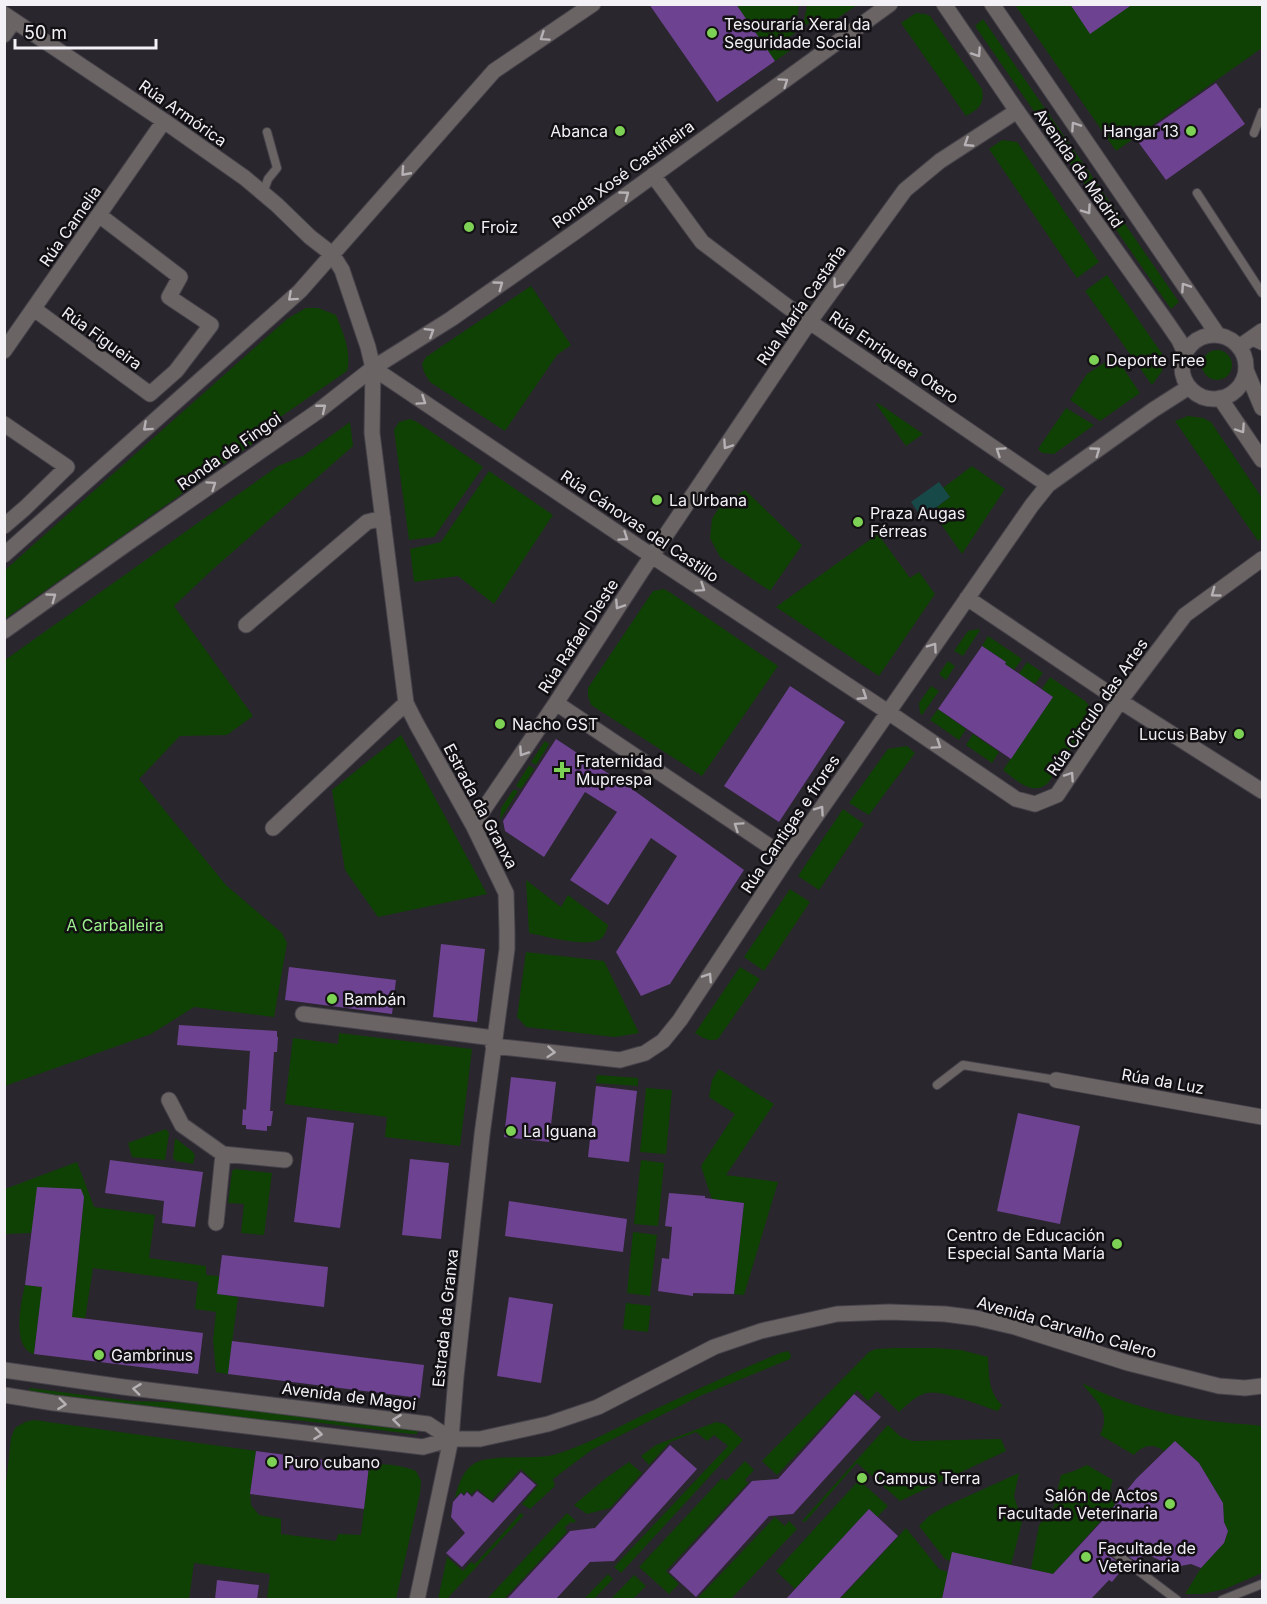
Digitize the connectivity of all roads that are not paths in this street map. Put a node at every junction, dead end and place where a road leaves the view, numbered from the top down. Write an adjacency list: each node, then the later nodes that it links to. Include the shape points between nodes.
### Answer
1 (593, 4): 16 (street, one-way to 16, via 494,71)
2 (890, 4): 12 (street, Ronda Xosé Castiñeira, one-way to 2)
3 (944, 4): 7 (street, Avenida de Madrid, one-way to 7)
4 (992, 4): 21 (street, Avenida de Madrid, one-way to 4)
5 (9, 17): 6 (street); 9 (street, Rúa Armórica)
6 (4, 34)
7 (1017, 111): 19 (street, Rúa María Castaña, one-way to 19, via 940,161 905,190); 24 (street, Avenida de Madrid, one-way to 24)
8 (1263, 112): 11 (lane)
9 (164, 121): 13 (street, Rúa Armórica); 15 (street, Rúa Camelia)
10 (267, 132): 13 (lane, via 277,168)
11 (1254, 133)
12 (653, 175): 19 (street, Rúa Enriqueta Otero, via 702,242); 25 (street, Ronda Xosé Castiñeira, one-way to 12, via 451,319)
13 (263, 193): 16 (street, Rúa Armórica)
14 (1197, 193): 17 (lane)
15 (99, 215): 18 (street, Rúa Camelia); 18 (street, Rúa Figueira, via 180,277 169,297 211,325 176,371 150,394)
16 (332, 254): 25 (street, via 342,270); 35 (street, one-way to 35, via 300,291)
17 (1263, 293)
18 (34, 309): 23 (street, Rúa Camelia)
19 (810, 321): 32 (street, Rúa Enriqueta Otero, one-way to 19); 36 (street, Rúa María Castaña, one-way to 36)
20 (1263, 331): 22 (street)
21 (1218, 335): 22 (street); 24 (street, via 1199,339)
22 (1250, 344): 26 (street, via 1243,354)
23 (5, 351)
24 (1185, 353): 27 (street, via 1182,370)
25 (373, 368): 33 (street, Estrada da Granxa, via 372,433); 36 (street, Rúa Cánovas del Castillo, one-way to 36); 40 (street, Ronda de Fingoi, one-way to 25, via 317,412)
26 (1246, 370): 28 (street, via 1237,388); 29 (street)
27 (1189, 387): 28 (street, via 1203,396); 32 (street, Rúa Cantigas e frores, one-way to 27)
28 (1220, 398): 31 (street, one-way to 31)
29 (1263, 408)
30 (4, 424): 34 (street, via 67,467)
31 (1263, 460)
32 (1048, 485): 38 (street, Rúa Cantigas e frores)
33 (383, 518): 39 (street, via 367,522); 42 (street, Estrada da Granxa)
34 (4, 526)
35 (4, 555)
36 (652, 556): 43 (street, Rúa Rafael Dieste, one-way to 43); 44 (street, Rúa Cánovas del Castillo, one-way to 44)
37 (1263, 559): 41 (street, Rúa Círculo das Artes, one-way to 41, via 1185,615)
38 (967, 598): 41 (street); 44 (street, Rúa Cantigas e frores, one-way to 38)
39 (246, 625)
40 (4, 631)
41 (1120, 701): 44 (street, Rúa Círculo das Artes, one-way to 41, via 1016,799 1035,804 1057,795); 45 (street)
42 (406, 703): 46 (street, Estrada da Granxa); 47 (street)
43 (556, 704): 46 (street, Rúa Rafael Dieste, one-way to 46); 48 (street, one-way to 43)
44 (888, 712): 48 (street, Rúa Cantigas e frores, one-way to 44)
45 (1263, 791)
46 (473, 825): 50 (street, Estrada da Granxa, via 506,893 507,949)
47 (273, 828)
48 (787, 858): 50 (street, Rúa Cantigas e frores, one-way to 48, via 620,1060 645,1053 663,1041 680,1020)
49 (303, 1014): 50 (street)
50 (494, 1042): 61 (street, Estrada da Granxa)
51 (1056, 1080): 52 (lane, via 963,1065); 54 (street, Rúa da Luz)
52 (937, 1085)
53 (169, 1100): 55 (street, via 182,1125)
54 (1263, 1117)
55 (223, 1154): 56 (street); 57 (street)
56 (285, 1160)
57 (216, 1223)
58 (4, 1370): 61 (street, Avenida de Magoi, one-way to 58, via 428,1424)
59 (1263, 1386): 61 (street, Avenida Carvalho Calero, via 1219,1386 976,1318 889,1312 837,1314 761,1331 714,1347 598,1407 548,1424 480,1439)
60 (4, 1395): 61 (street, one-way to 61, via 423,1447)
61 (451, 1439): 64 (street, Estrada da Granxa)
62 (1111, 1551): 65 (lane)
63 (1263, 1584): 66 (lane)
64 (417, 1599)
65 (1177, 1599)
66 (1222, 1599)

